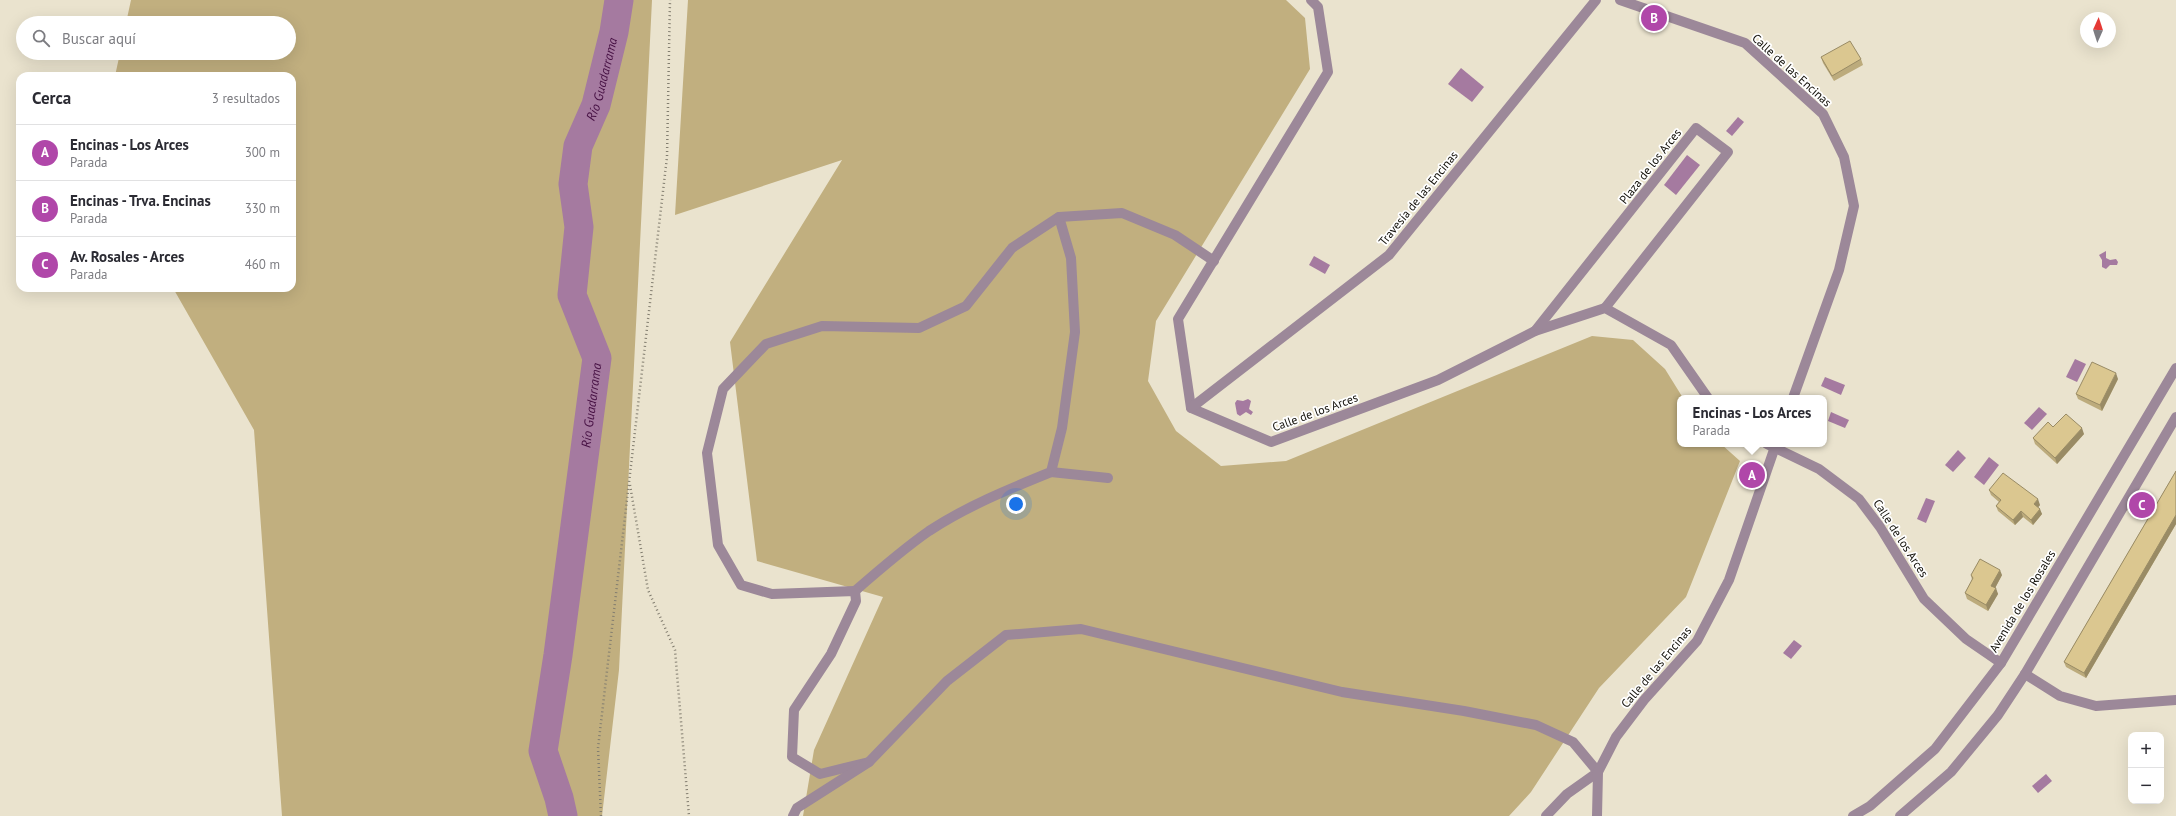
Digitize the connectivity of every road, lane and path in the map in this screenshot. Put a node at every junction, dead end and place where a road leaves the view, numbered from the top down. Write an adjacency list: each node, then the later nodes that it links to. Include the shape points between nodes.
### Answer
1 (670, 0): 18 (path, via 667,157)
2 (1311, 0): 6 (street, via 1318,7 1328,72)
3 (1596, 0): 12 (street, Travesía de las Encinas, via 1389,255)
4 (1620, 0): 11 (street, Calle de las Encinas, via 1745,43 1823,114 1844,157 1854,206 1839,270)
5 (1059, 217): 6 (street, via 1122,213 1176,235); 16 (street, via 1071,258 1074,332 1062,428); 19 (street, via 1012,248 966,306 920,328 822,326 766,344 723,389 707,453 718,545 741,585 772,594)
6 (1214, 261): 12 (street, via 1178,319)
7 (1605, 308): 8 (street, Calle de los Arces); 8 (street, Plaza de los Arces, via 1728,152 1696,128); 10 (street, via 1671,345)
8 (1535, 332): 12 (street, Calle de los Arces, via 1438,380 1271,442)
9 (2176, 368): 20 (street, Avenida de los Rosales)
10 (1706, 395)
11 (1794, 395)
12 (1191, 408)
13 (2176, 417): 21 (street)
14 (1772, 447): 24 (street, Calle de las Encinas, via 1729,580 1697,641 1644,700 1616,737)
15 (1774, 447): 20 (street, Calle de los Arces, via 1819,469 1860,499 1924,598 1966,639)
16 (1051, 472): 17 (street); 19 (street, via 994,496 930,531 888,562)
17 (1108, 478)
18 (629, 480): 25 (path, via 598,748); 26 (path, via 648,590 675,650)
19 (855, 591): 23 (street, via 856,601 831,654 794,710 792,757 820,774)
20 (2001, 663): 30 (street, Avenida de los Rosales, via 1935,749 1870,806)
21 (2025, 674): 22 (street, via 2060,696 2096,706); 31 (street, via 1998,715 1951,772)
22 (2176, 700)
23 (869, 762): 24 (street, via 947,681 1006,635 1081,629 1342,692 1536,725 1573,742); 27 (street, via 797,808)
24 (1598, 772): 28 (street, via 1567,794); 29 (street, Calle de las Encinas)
25 (601, 816)
26 (689, 816)
27 (793, 816)
28 (1546, 816)
29 (1597, 816)
30 (1853, 816)
31 (1900, 816)

